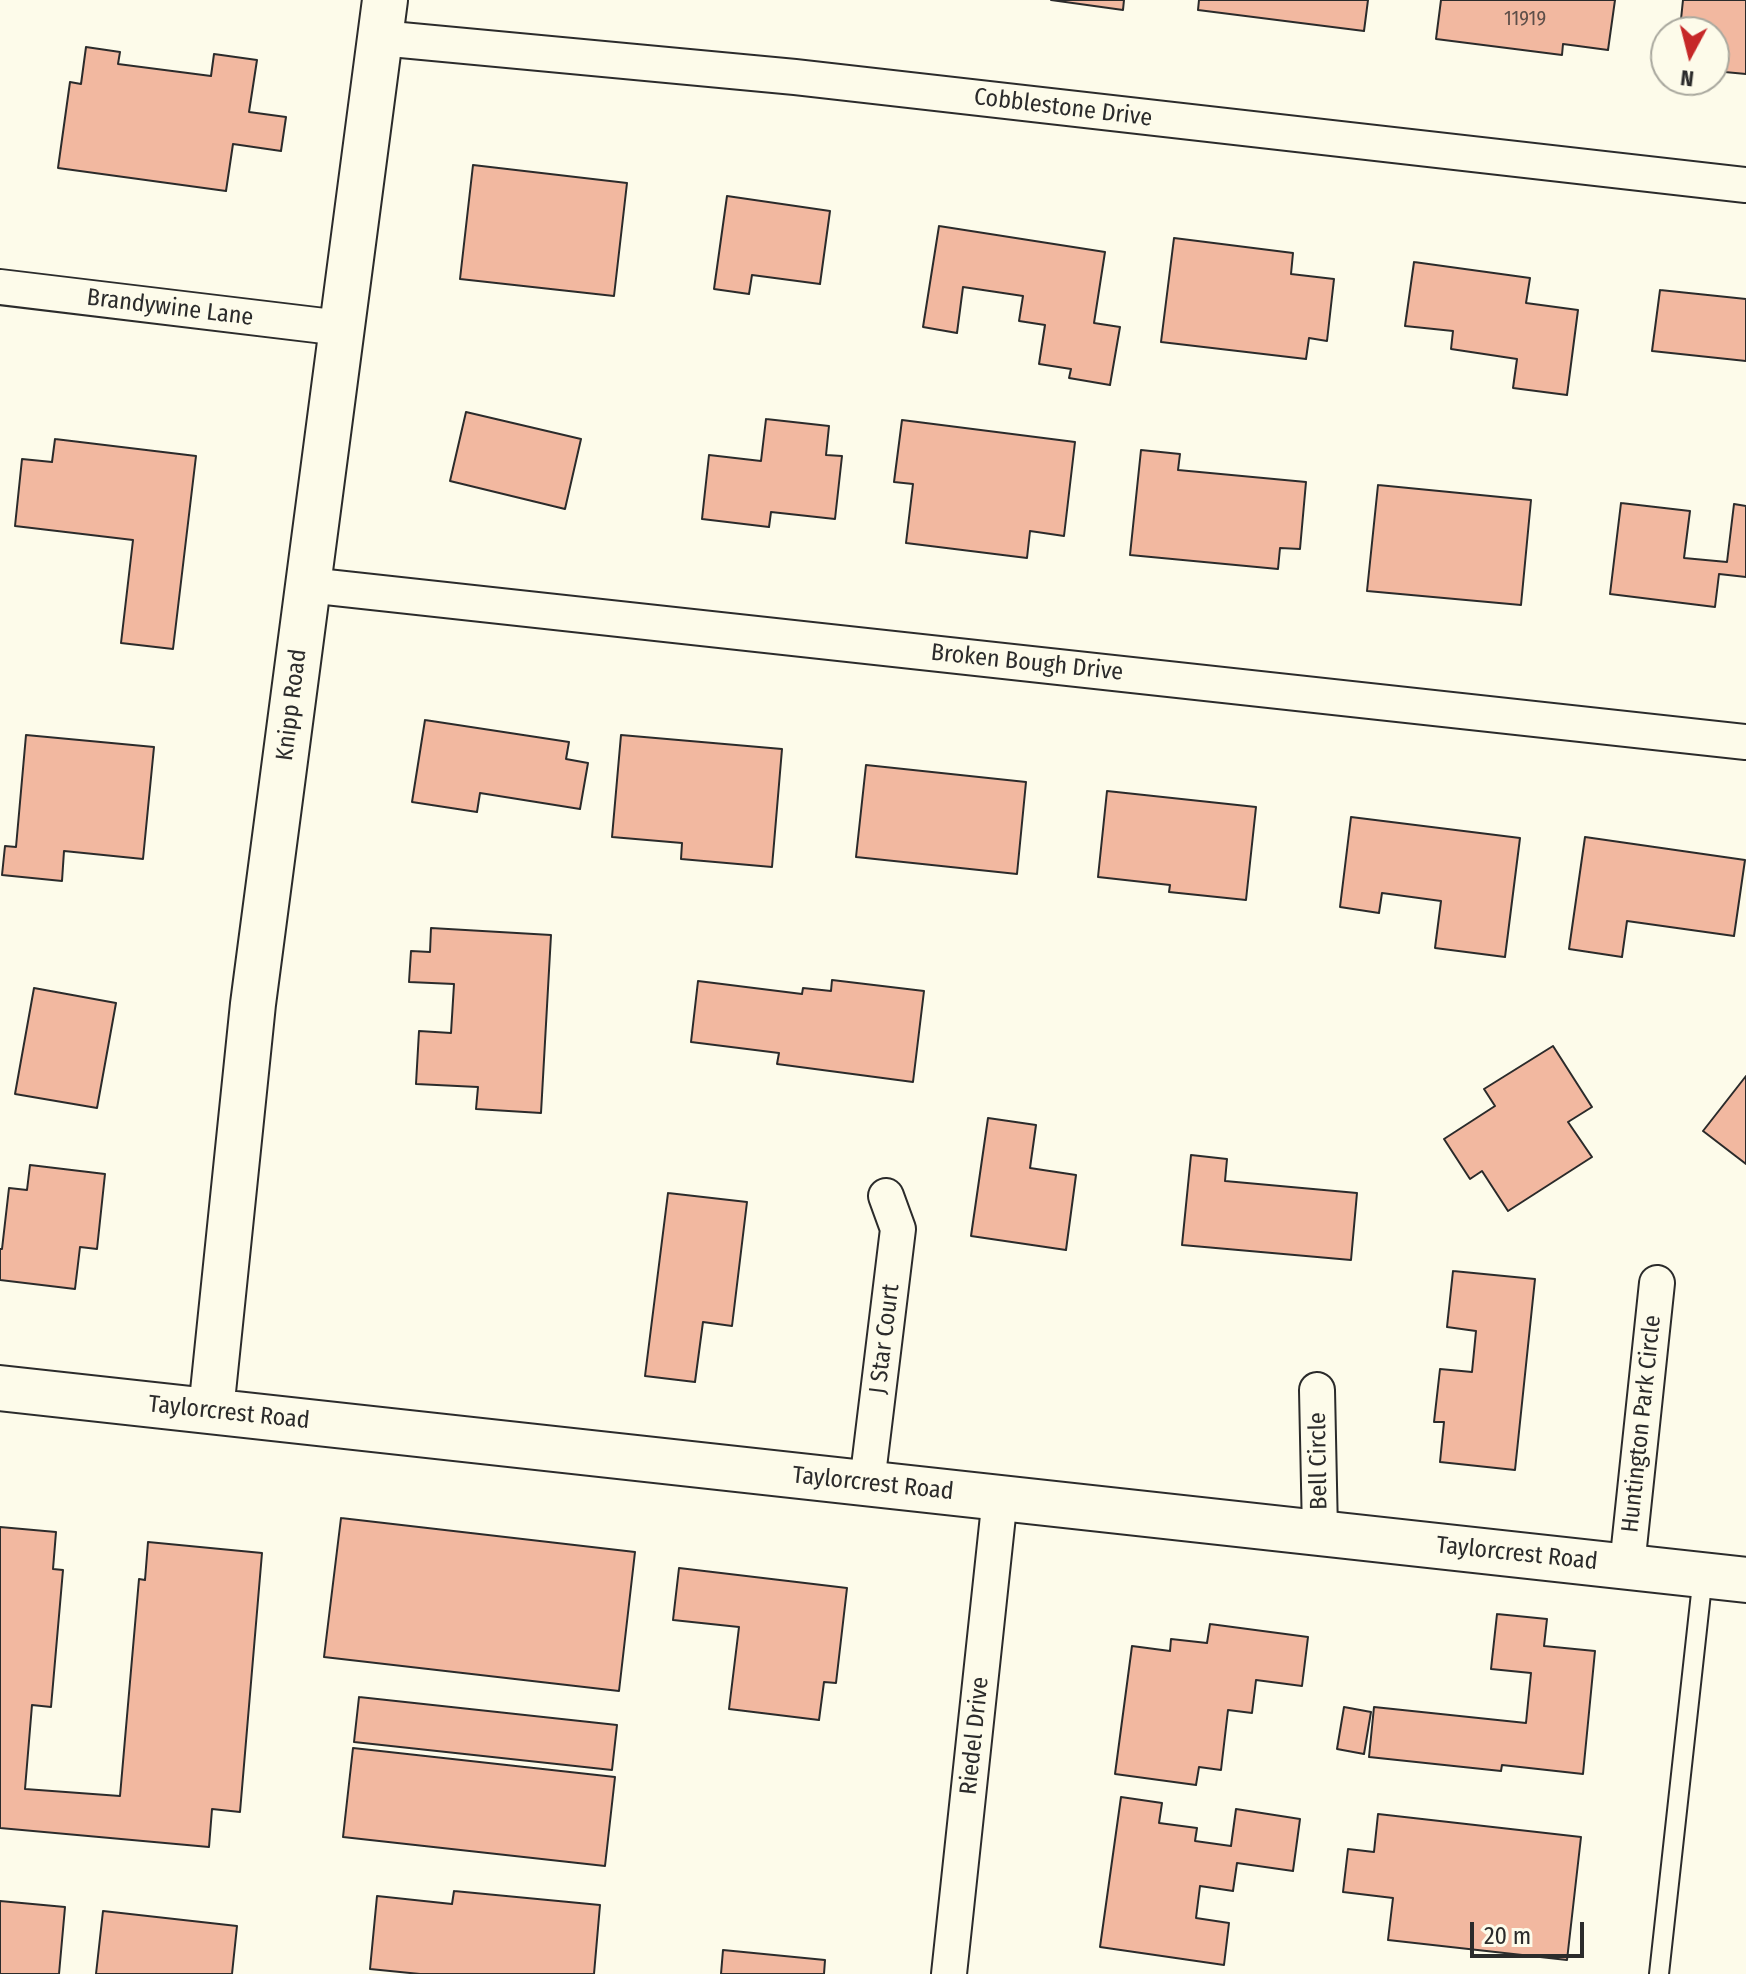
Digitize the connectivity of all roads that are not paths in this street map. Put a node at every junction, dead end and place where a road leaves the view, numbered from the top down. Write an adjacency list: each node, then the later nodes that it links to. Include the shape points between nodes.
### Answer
1 (382, 19): 2 (street, Cobblestone Drive, via 795,77); 4 (street, Knipp Road)
2 (1746, 185)
3 (0, 287): 4 (street, Brandywine Lane)
4 (341, 328): 5 (street, Knipp Road)
5 (308, 585): 6 (street, Broken Bough Drive); 11 (street, Knipp Road, via 253,1004)
6 (1746, 742)
7 (886, 1196): 12 (street, J Star Court, via 898,1229)
8 (1657, 1283): 15 (street, Huntington Park Circle)
9 (0, 1388): 11 (street, Taylorcrest Road)
10 (1317, 1390): 14 (street, Bell Circle)
11 (211, 1411): 12 (street, Taylorcrest Road)
12 (867, 1483): 13 (street, Taylorcrest Road)
13 (1000, 1497): 14 (street, Taylorcrest Road); 18 (street, Riedel Drive)
14 (1320, 1532): 15 (street, Taylorcrest Road)
15 (1627, 1566): 16 (street, Taylorcrest Road)
16 (1703, 1575): 17 (street, Taylorcrest Road); 19 (lane)
17 (1746, 1580)
18 (949, 1974)
19 (1659, 1974)

